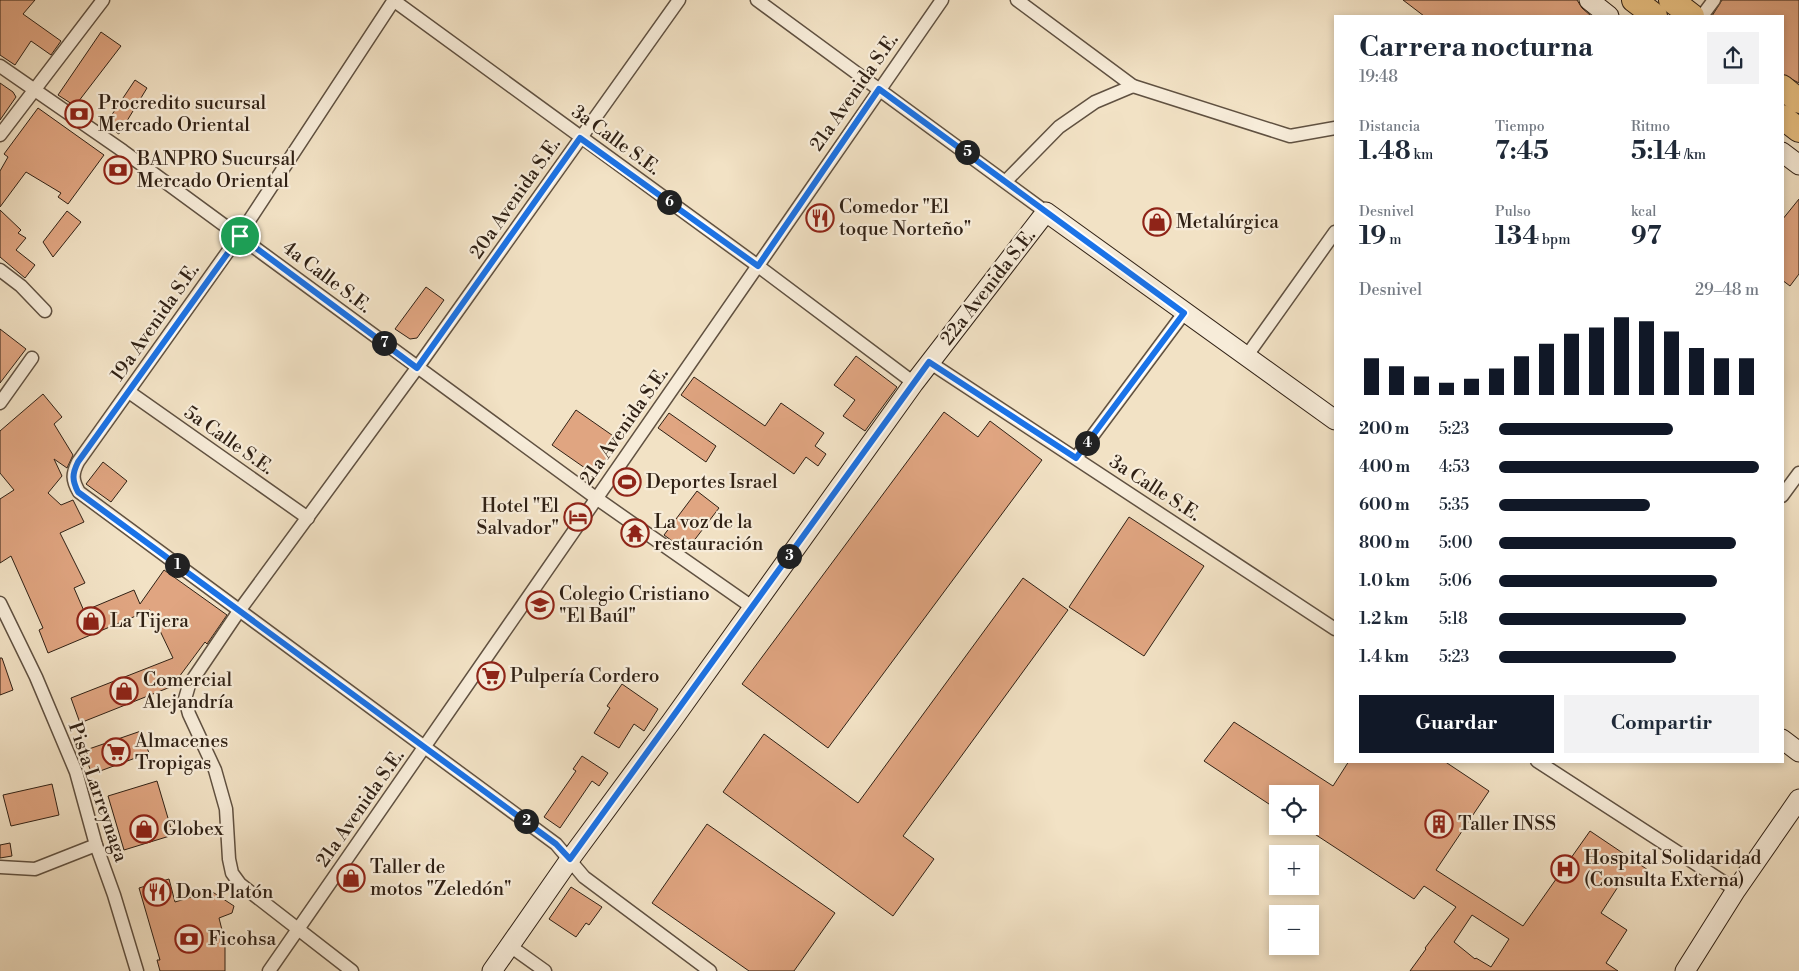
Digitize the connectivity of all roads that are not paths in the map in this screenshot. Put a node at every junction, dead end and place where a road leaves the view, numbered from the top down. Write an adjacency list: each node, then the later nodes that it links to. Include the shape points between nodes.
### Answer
1 (103, 0): 21 (street)
2 (393, 0): 27 (street, 3a Calle S.E.); 33 (street, 19a Avenida S.E.)
3 (679, 0): 27 (street, 20a Avenida S.E.)
4 (757, 0): 19 (street)
5 (942, 0): 19 (street, 21a Avenida S.E.)
6 (1017, 0): 18 (street)
7 (1589, 0): 12 (street)
8 (1615, 0): 13 (highway)
9 (1634, 0): 14 (highway)
10 (1671, 0): 15 (highway)
11 (1714, 0): 16 (street)
12 (1609, 15)
13 (1631, 15)
14 (1654, 15)
15 (1691, 15)
16 (1703, 15)
17 (0, 66): 21 (street, 4a Calle S.E.)
18 (1133, 86): 24 (street, via 1290,136); 30 (street, via 1094,102 1059,126)
19 (879, 89): 30 (street); 34 (street, 21a Avenida S.E.)
20 (1784, 89): 22 (highway)
21 (34, 90): 26 (street); 33 (street, 4a Calle S.E.)
22 (1799, 100)
23 (1784, 119): 25 (highway)
24 (1334, 128)
25 (1799, 130)
26 (0, 135)
27 (580, 138): 34 (street, 3a Calle S.E.); 41 (street, 20a Avenida S.E.)
28 (1784, 154): 29 (street)
29 (1799, 165)
30 (1006, 181): 31 (street)
31 (1046, 212): 37 (street); 40 (street, 22a Avenida S.E.)
32 (1334, 233): 38 (street)
33 (240, 236): 41 (street, 4a Calle S.E.); 43 (street, 19a Avenida S.E.)
34 (758, 266): 42 (street, 3a Calle S.E.); 49 (street, 21a Avenida S.E.)
35 (0, 270): 36 (street, via 21,286)
36 (44, 311)
37 (1184, 313): 38 (street); 46 (street)
38 (1246, 357): 45 (street)
39 (32, 358): 44 (street)
40 (929, 362): 42 (street, 22a Avenida S.E.); 46 (street, 3a Calle S.E.)
41 (417, 368): 49 (street, 4a Calle S.E.); 50 (street, 20a Avenida S.E.)
42 (914, 383): 52 (street, 22a Avenida S.E.)
43 (129, 392): 50 (street, 5a Calle S.E.); 53 (street, 19a Avenida S.E., via 76,467 73,482 78,492)
44 (0, 403)
45 (1334, 419)
46 (1076, 458): 54 (street, 3a Calle S.E.)
47 (1799, 473): 48 (street)
48 (1784, 493)
49 (596, 498): 52 (street, 4a Calle S.E.); 56 (street, 21a Avenida S.E.)
50 (308, 518): 53 (street, 20a Avenida S.E.)
51 (0, 603): 60 (street, Pista Larreynaga, via 76,772)
52 (752, 607): 61 (street, 22a Avenida S.E.)
53 (238, 611): 56 (street); 64 (street, 20a Avenida S.E., via 189,685 185,699 215,770 226,809 228,859 232,873 240,884)
54 (1334, 628)
55 (1784, 741): 57 (street)
56 (425, 747): 61 (street, via 556,844); 64 (street, 21a Avenida S.E.)
57 (1799, 752)
58 (1540, 763): 63 (street)
59 (1799, 799): 63 (street)
60 (96, 846): 62 (street, via 34,869); 66 (street, Pista Larreynaga)
61 (570, 859): 65 (street, 22a Avenida S.E.); 71 (street, via 584,877)
62 (0, 867)
63 (1736, 890): 72 (street)
64 (297, 930): 67 (street, 21a Avenida S.E.); 68 (street, 20a Avenida S.E.)
65 (510, 946): 69 (street, 22a Avenida S.E.); 70 (street)
66 (137, 971)
67 (269, 971)
68 (352, 971)
69 (492, 971)
70 (545, 971)
71 (710, 971)
72 (1685, 971)

